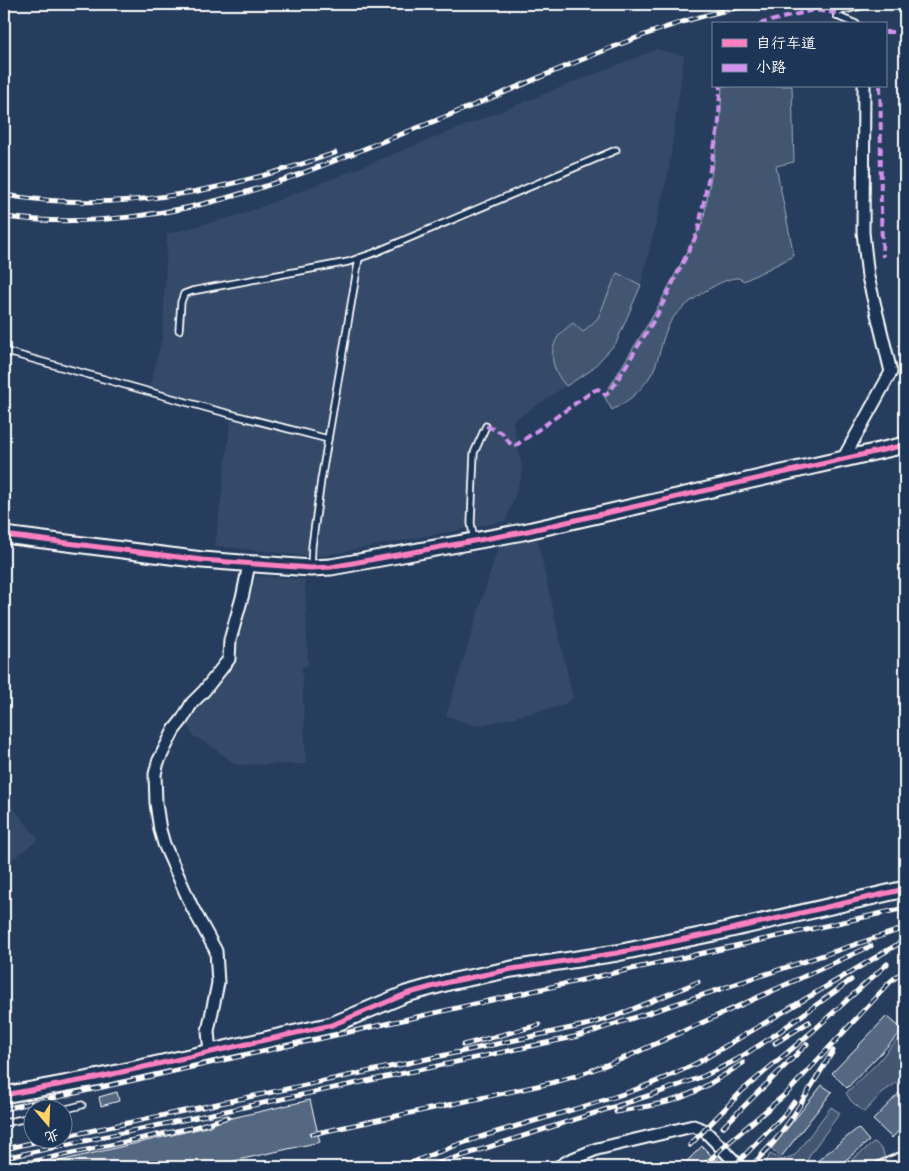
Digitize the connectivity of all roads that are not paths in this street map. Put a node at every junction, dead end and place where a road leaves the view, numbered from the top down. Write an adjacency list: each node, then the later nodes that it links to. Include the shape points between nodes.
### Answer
1 (869, 4): 2 (lane, via 836,13)
2 (851, 22)
3 (864, 88): 11 (street, via 863,232 868,277 891,372)
4 (616, 150): 5 (lane)
5 (359, 258): 6 (lane, via 184,294); 9 (lane)
6 (178, 330)
7 (4, 351): 9 (lane)
8 (486, 426): 13 (lane, via 474,453 471,523)
9 (328, 439): 15 (lane)
10 (905, 445): 11 (street)
11 (843, 459): 13 (street)
12 (4, 535): 14 (street)
13 (474, 541): 15 (street)
14 (249, 564): 15 (street); 17 (street, via 230,640 229,659 174,730 155,774 156,803 164,844 216,951 218,983 208,1031)
15 (311, 568)
16 (905, 889): 17 (street, via 617,953 449,982 406,994 332,1025)
17 (210, 1053): 18 (street)
18 (4, 1095)
19 (82, 1105): 20 (lane)
20 (72, 1108)
21 (22, 1118): 22 (lane)
22 (4, 1123)
23 (905, 1157): 26 (street)
24 (558, 1167): 25 (street, via 597,1149 693,1126 704,1130)
25 (740, 1167)
26 (881, 1167)

